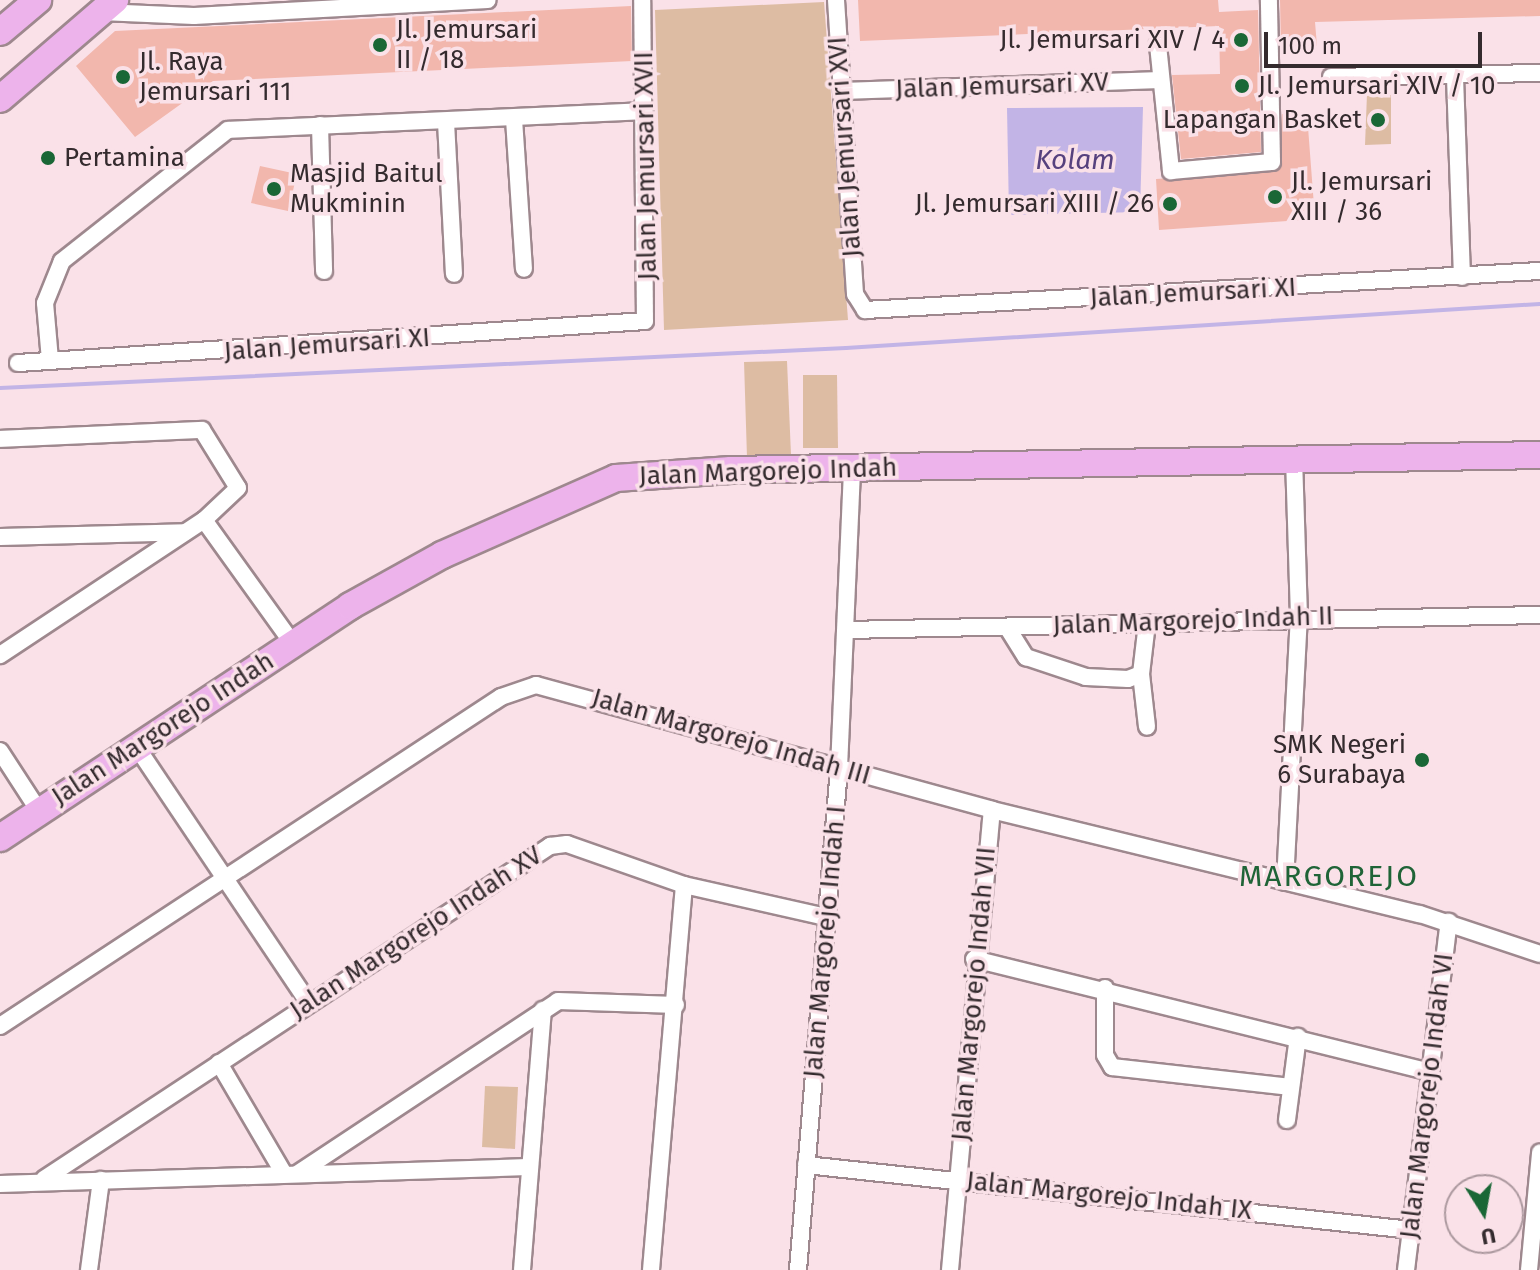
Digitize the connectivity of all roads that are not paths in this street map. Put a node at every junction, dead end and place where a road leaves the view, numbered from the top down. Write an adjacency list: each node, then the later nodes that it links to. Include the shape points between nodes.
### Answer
1 (38, 0): 10 (main road)
2 (155, 0): 9 (street)
3 (488, 0): 7 (street)
4 (642, 0): 18 (street, Jalan Jemursari XVII)
5 (836, 0): 16 (street, Jalan Jemursari XVI)
6 (1269, 0): 15 (street, via 1274,158 1263,165 1171,171)
7 (353, 3): 9 (street)
8 (108, 6): 9 (street); 17 (main road)
9 (170, 13)
10 (0, 32)
11 (1158, 45): 15 (street)
12 (1540, 73): 14 (street)
13 (1331, 77): 14 (street)
14 (1455, 77): 26 (street)
15 (1160, 80): 16 (street, Jalan Jemursari XV)
16 (843, 91): 27 (street, Jalan Jemursari XVI)
17 (0, 99)
18 (645, 111): 19 (street); 28 (street, Jalan Jemursari XVII, via 649,313)
19 (514, 119): 20 (street); 22 (street)
20 (446, 122): 21 (street); 25 (street)
21 (320, 125): 23 (street); 29 (street, via 228,130 102,224 62,261 48,286)
22 (524, 269)
23 (324, 271)
24 (1540, 271): 26 (street, Jalan Jemursari XI)
25 (454, 274)
26 (1462, 277): 27 (street, Jalan Jemursari XI, via 874,311 861,307)
27 (855, 294)
28 (637, 325): 29 (street, Jalan Jemursari XI)
29 (50, 360): 30 (street, Jalan Jemursari XI)
30 (18, 363)
31 (0, 439): 35 (street, via 204,431 238,488)
32 (1540, 455): 33 (main road, Jalan Margorejo Indah)
33 (1294, 458): 34 (main road, Jalan Margorejo Indah); 39 (street)
34 (852, 469): 42 (street, Jalan Margorejo Indah I); 43 (main road, Jalan Margorejo Indah, via 616,478 418,567)
35 (204, 520): 36 (street); 43 (street)
36 (185, 532): 37 (street); 44 (street)
37 (0, 537)
38 (1540, 615): 39 (street, Jalan Margorejo Indah II)
39 (1299, 617): 40 (street, Jalan Margorejo Indah II); 54 (street)
40 (1147, 623): 41 (street, Jalan Margorejo Indah II); 45 (street)
41 (1007, 627): 42 (street, Jalan Margorejo Indah II); 45 (street, via 1026,657 1066,672 1128,679)
42 (846, 630): 49 (street, Jalan Margorejo Indah I)
43 (293, 644): 47 (main road, Jalan Margorejo Indah)
44 (0, 655)
45 (1141, 674): 46 (street)
46 (1147, 727)
47 (136, 746): 51 (main road, Jalan Margorejo Indah); 53 (street)
48 (0, 751): 51 (street)
49 (839, 768): 50 (street, Jalan Margorejo Indah III); 53 (street, Jalan Margorejo Indah III, via 548,686 523,687); 56 (street, Jalan Margorejo Indah I)
50 (992, 810): 54 (street, Jalan Margorejo Indah III); 59 (street, Jalan Margorejo Indah VII)
51 (39, 811): 52 (main road, Jalan Margorejo Indah)
52 (0, 838)
53 (224, 882): 61 (street); 64 (street, Jalan Margorejo Indah III)
54 (1285, 882): 57 (street, Jalan Margorejo Indah III)
55 (684, 885): 56 (street, Jalan Margorejo Indah XV); 61 (street, Jalan Margorejo Indah XV, via 567,844 550,846); 62 (street)
56 (826, 917): 71 (street, Jalan Margorejo Indah I)
57 (1449, 922): 58 (street, Jalan Margorejo Indah III); 67 (street, Jalan Margorejo Indah VI)
58 (1540, 954)
59 (974, 959): 60 (street); 74 (street, Jalan Margorejo Indah VII)
60 (1105, 988): 65 (street); 68 (street, via 1105,1055 1112,1067)
61 (309, 1003): 66 (street, Jalan Margorejo Indah XV)
62 (676, 1005): 63 (street, via 566,1000); 81 (street)
63 (543, 1010): 72 (street); 73 (street)
64 (0, 1026)
65 (1298, 1037): 67 (street); 68 (street)
66 (219, 1063): 73 (street); 75 (street, Jalan Margorejo Indah XV)
67 (1426, 1071): 78 (street, Jalan Margorejo Indah VI)
68 (1291, 1087): 69 (street)
69 (1287, 1120)
70 (1540, 1153): 85 (street)
71 (806, 1165): 74 (street, Jalan Margorejo Indah IX); 82 (street, Jalan Margorejo Indah I)
72 (528, 1167): 73 (street); 80 (street)
73 (290, 1174): 76 (street)
74 (958, 1178): 78 (street, Jalan Margorejo Indah IX); 83 (street, Jalan Margorejo Indah VII)
75 (44, 1179): 76 (street); 77 (street)
76 (101, 1180): 79 (street)
77 (0, 1184)
78 (1411, 1230): 84 (street, Jalan Margorejo Indah VI)
79 (89, 1270)
80 (522, 1270)
81 (651, 1270)
82 (798, 1270)
83 (950, 1270)
84 (1406, 1270)
85 (1529, 1270)

